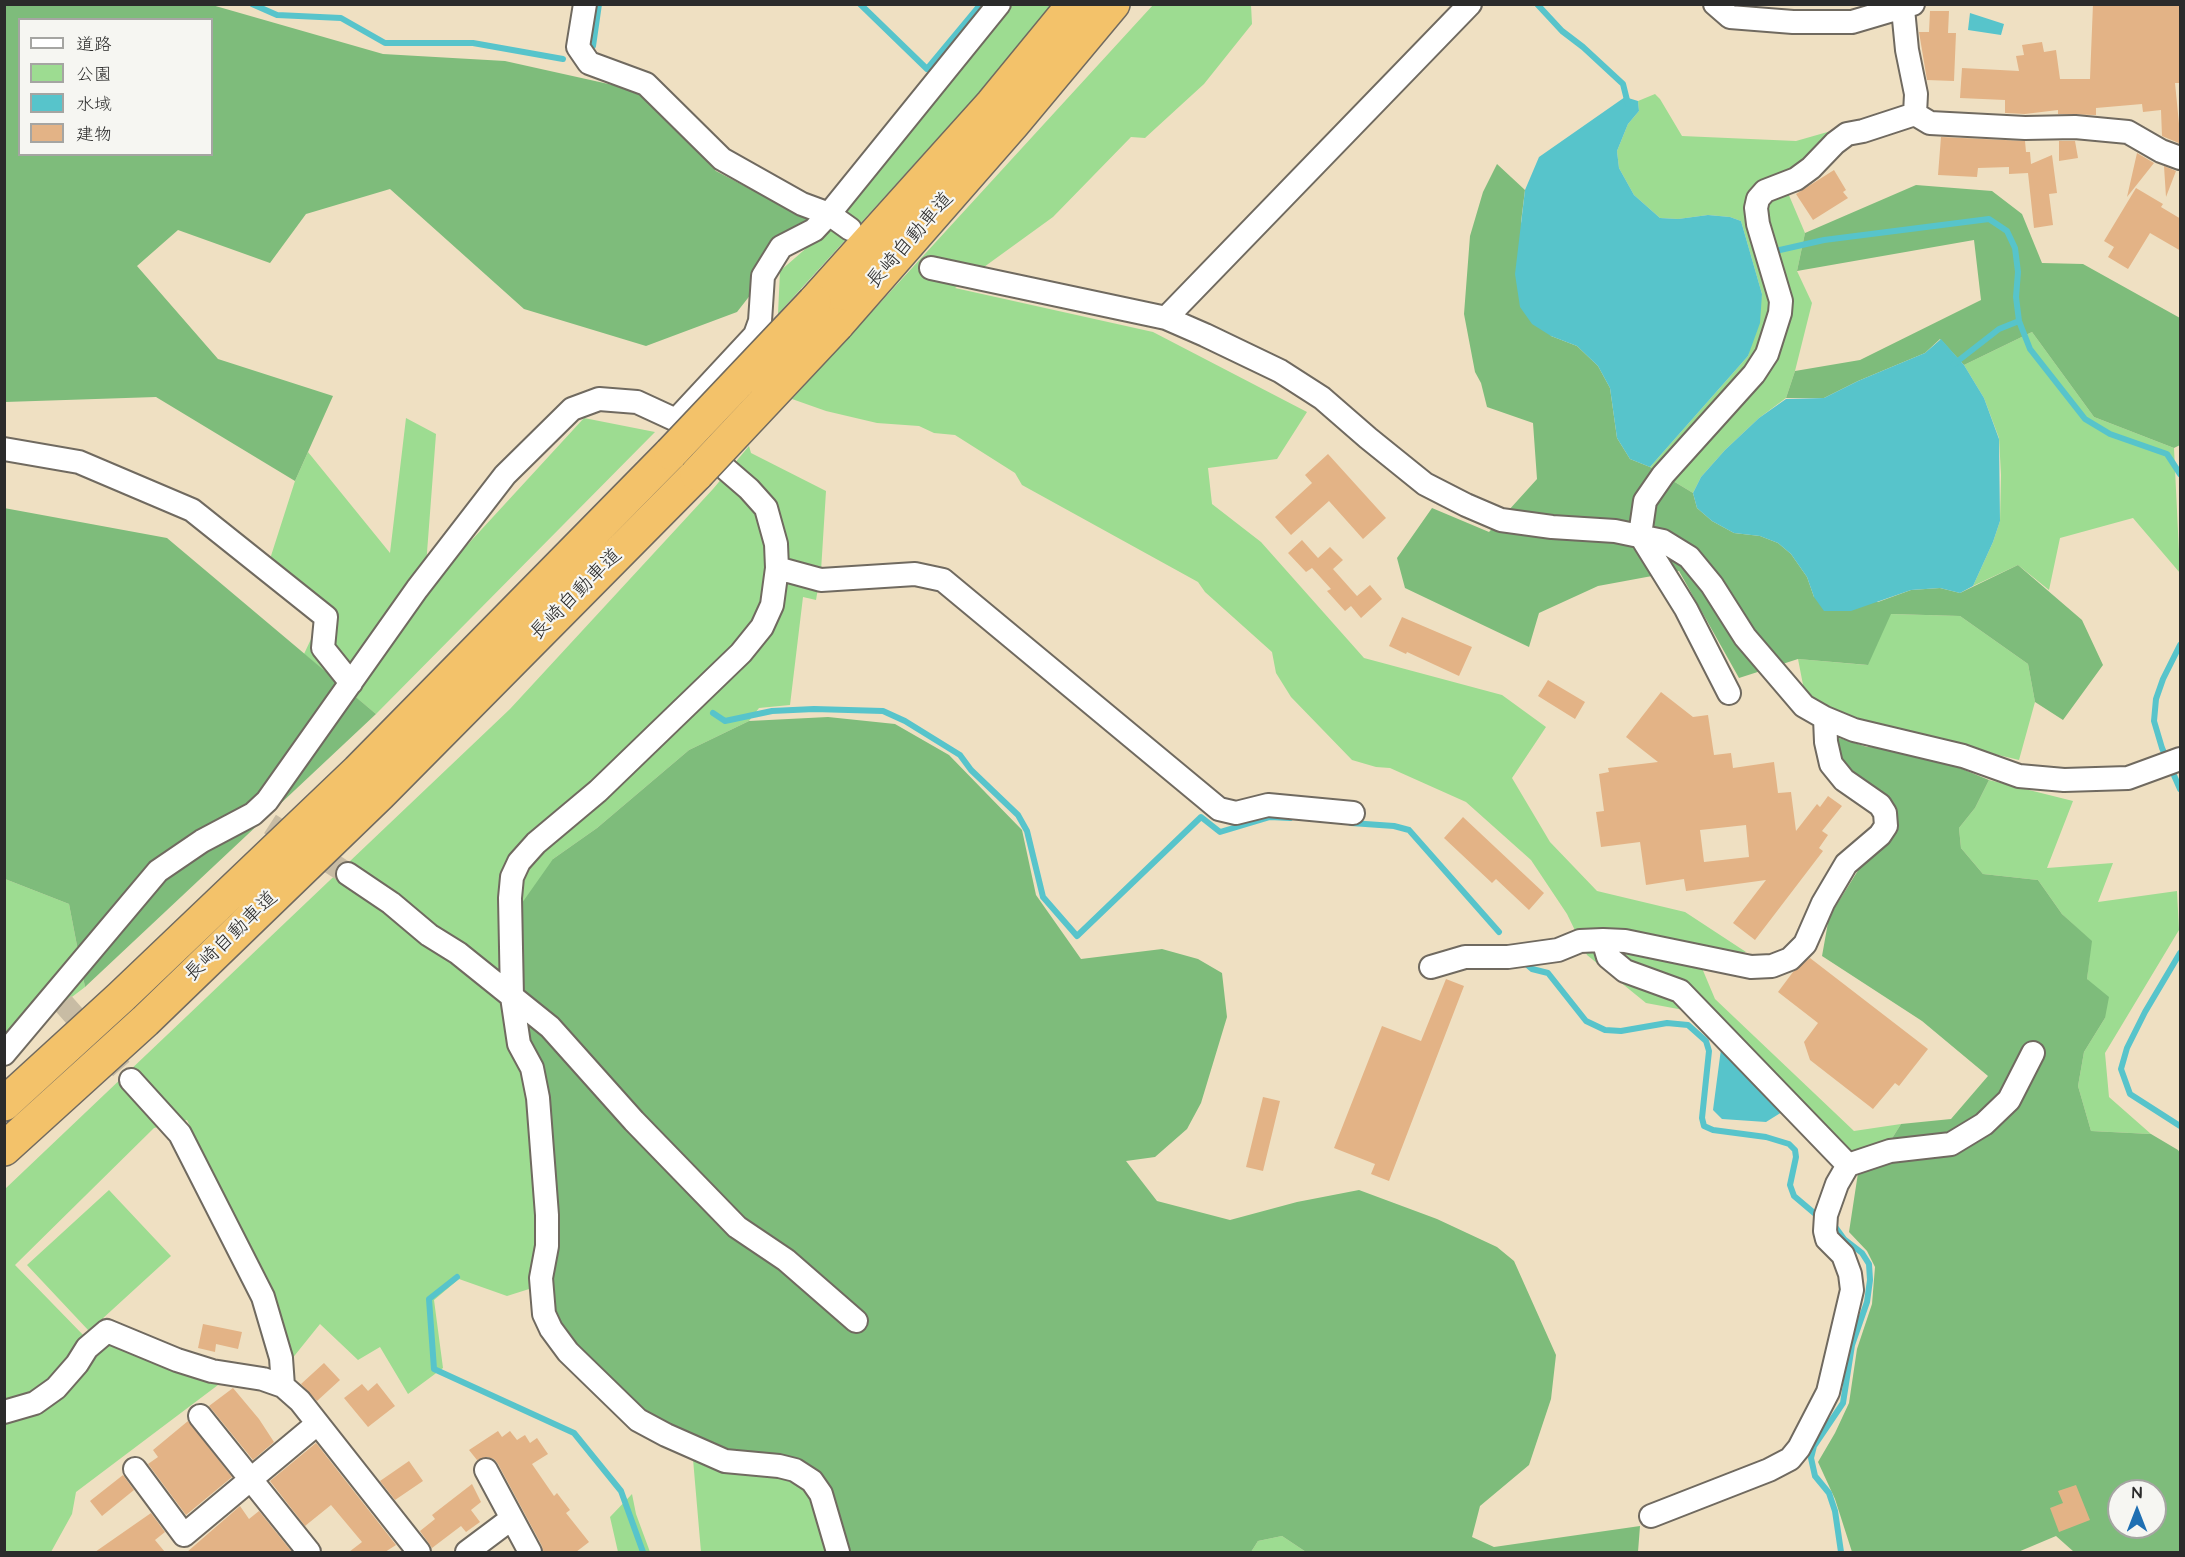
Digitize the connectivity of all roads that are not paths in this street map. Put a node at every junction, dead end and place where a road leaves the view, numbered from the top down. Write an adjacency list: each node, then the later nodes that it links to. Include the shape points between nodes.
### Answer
1 (585, 4): 10 (street, via 578,47 589,63 645,84 722,159 801,204)
2 (999, 4): 10 (street)
3 (1074, 4): 30 (highway, 長崎自動車道, bridge, via 992,104 814,302 671,453 358,771)
4 (1113, 4): 31 (highway, 長崎自動車道, bridge, via 837,325 697,474 380,794 145,1021)
5 (1470, 4): 13 (street)
6 (1714, 4): 7 (street, via 1730,17 1793,22 1852,22)
7 (1908, 7): 8 (street, via 1907,50 1916,94)
8 (1915, 114): 9 (street, via 1930,123 2128,132); 16 (street, via 1847,134 1796,179 1765,191 1758,199 1755,208 1762,240 1779,289 1780,313 1767,354 1645,501)
9 (2181, 158)
10 (829, 214): 11 (street); 14 (street, via 814,230 781,247 763,276 760,321 755,334)
11 (850, 229)
12 (931, 268): 13 (street)
13 (1166, 318): 16 (street, via 1288,376 1322,398 1425,484 1466,505 1501,520)
14 (676, 420): 17 (street, via 766,508 776,544); 18 (street, via 636,402 599,399 572,409 505,475)
15 (4, 449): 18 (street, via 79,462 192,510 326,617 323,648)
16 (1640, 535): 19 (street, via 1686,609); 20 (street, via 1663,541 1689,557 1745,637 1804,706)
17 (777, 568): 22 (street, via 821,580 915,574 943,580 1219,808 1236,813 1268,805); 26 (street, via 772,605 762,627 741,653 519,862 512,877 510,898)
18 (351, 683): 28 (street, via 267,801 262,819 202,841 158,871 59,1000)
19 (1729, 693)
20 (1825, 718): 21 (street, via 1854,730 1963,756 2019,776 2064,780 2128,778); 24 (street, via 1831,764 1844,780 1880,805 1886,826 1846,864 1805,944 1790,959 1772,966 1751,967)
21 (2181, 759)
22 (1353, 813)
23 (348, 874): 26 (street, via 458,952)
24 (1603, 940): 25 (street, via 1580,941 1558,950 1508,957 1466,957); 32 (street, via 1608,957 1625,971 1680,991)
25 (1431, 967)
26 (512, 997): 33 (street, via 550,1027 737,1227 786,1260); 47 (street, via 519,1044 532,1068 538,1098 547,1215 541,1278 544,1314 551,1329 568,1352 638,1420 725,1461 779,1466 812,1481 821,1494)
27 (2033, 1053): 32 (street, via 2009,1100 1984,1124 1951,1144 1890,1151)
28 (4, 1054)
29 (132, 1080): 34 (street, via 180,1134 263,1297 281,1358)
30 (4, 1104)
31 (4, 1149)
32 (1848, 1165): 41 (street, via 1837,1184 1826,1223 1827,1239 1843,1255 1852,1290 1828,1392 1799,1448 1790,1459 1769,1470)
33 (856, 1321)
34 (283, 1386): 35 (street, via 186,1363 107,1331 87,1348 56,1388 35,1403); 37 (street)
35 (4, 1412)
36 (200, 1416): 40 (street)
37 (317, 1424): 40 (street); 44 (street)
38 (135, 1469): 40 (street, via 184,1535)
39 (486, 1470): 42 (street)
40 (250, 1479): 43 (street)
41 (1651, 1516)
42 (512, 1519): 45 (street); 46 (street)
43 (309, 1552)
44 (418, 1552)
45 (467, 1552)
46 (530, 1552)
47 (838, 1552)

